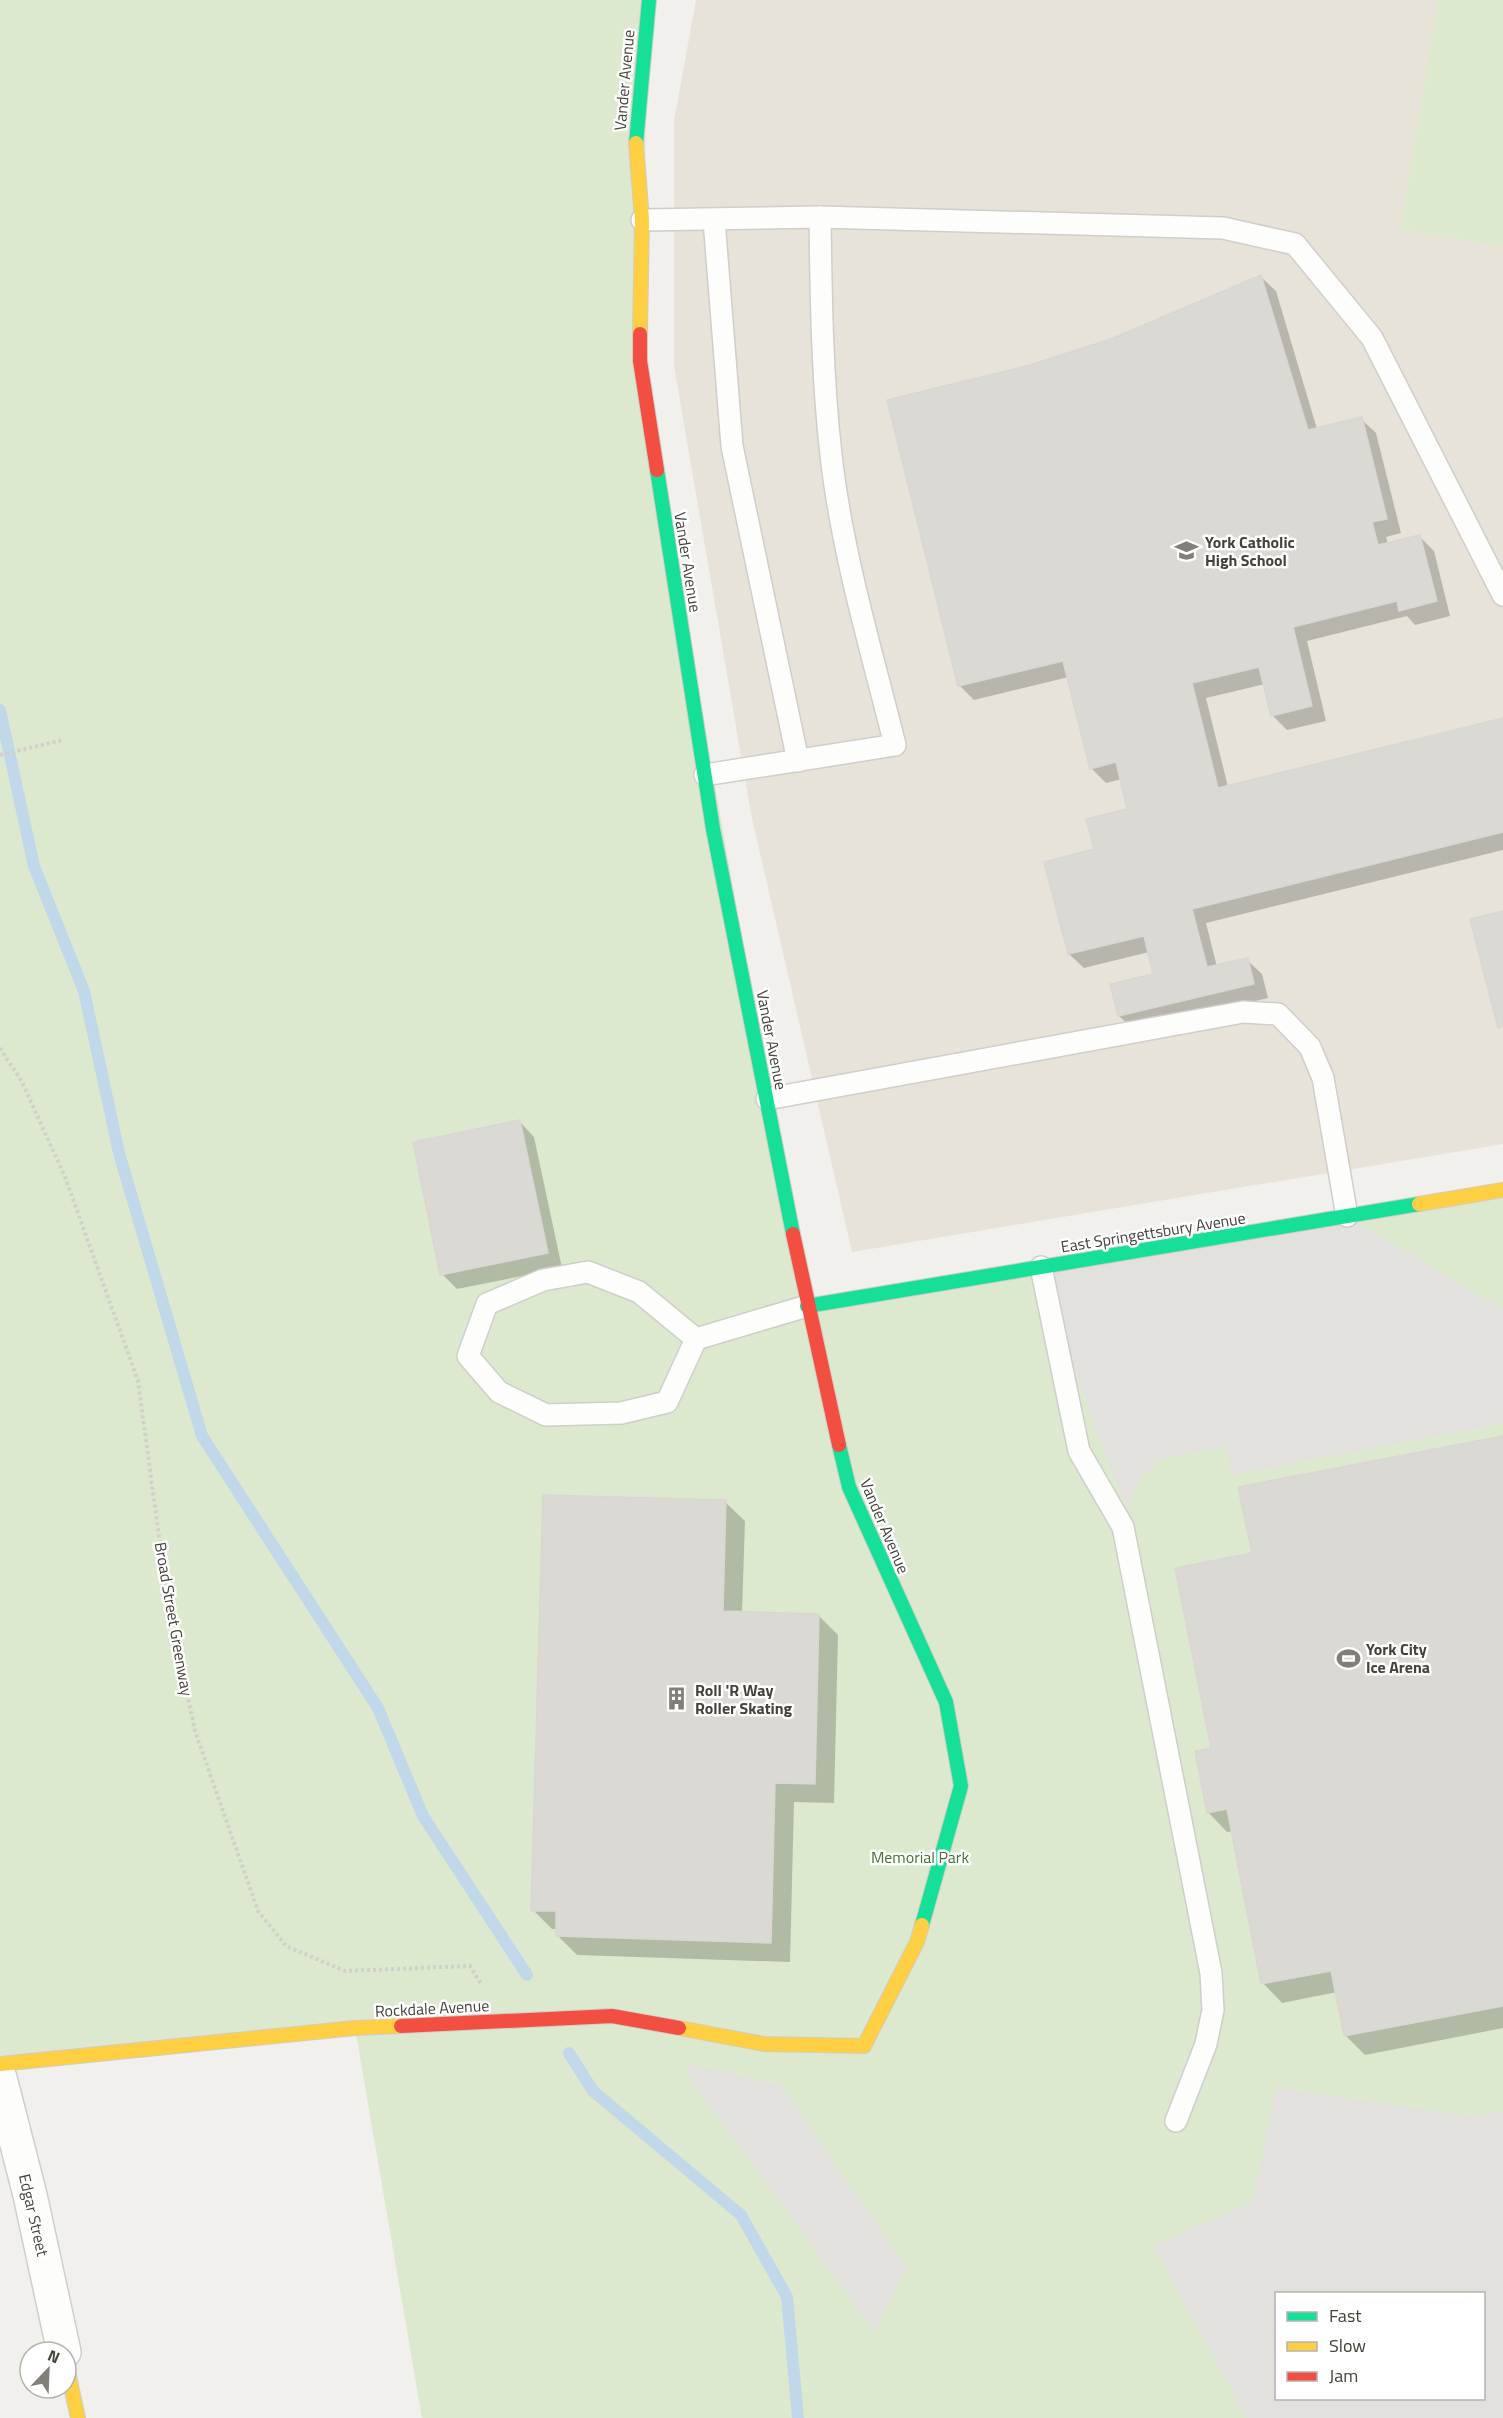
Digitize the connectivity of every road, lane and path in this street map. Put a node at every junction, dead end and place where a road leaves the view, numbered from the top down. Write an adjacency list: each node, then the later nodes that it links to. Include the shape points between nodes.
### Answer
1 (649, 0): 3 (street, Vander Avenue, via 636,142)
2 (820, 217): 4 (lane); 5 (lane, via 1223,228 1295,244 1372,338); 8 (lane, via 823,358 831,455 843,532 895,745)
3 (642, 220): 4 (lane); 9 (street, Vander Avenue, via 640,362)
4 (714, 220): 8 (lane, via 732,446)
5 (1503, 594)
6 (63, 740): 7 (path)
7 (0, 755)
8 (798, 761): 9 (lane)
9 (705, 775): 11 (street, Vander Avenue)
10 (0, 1048): 17 (path, Broad Street Greenway, via 22,1082 65,1176 138,1381 168,1603 195,1731 258,1911 286,1946 345,1971 470,1966)
11 (766, 1099): 13 (lane, via 1243,1012 1278,1014 1310,1047 1323,1078); 15 (street, Vander Avenue)
12 (1503, 1190): 13 (street, East Springettsbury Avenue)
13 (1347, 1216): 14 (street, East Springettsbury Avenue)
14 (1041, 1267): 15 (street, East Springettsbury Avenue); 21 (lane, via 1079,1451 1123,1527 1211,1973 1213,2010 1206,2044)
15 (807, 1306): 16 (lane); 18 (street, Vander Avenue, via 849,1487 946,1702 961,1786 917,1942)
16 (696, 1339): 16 (lane, via 666,1402 621,1413 546,1415 499,1392 468,1356 487,1304 543,1280 588,1272 639,1292)
17 (504, 2021): 18 (street, Rockdale Avenue, via 612,2016 764,2044); 19 (street, Rockdale Avenue, via 355,2028)
18 (864, 2046)
19 (0, 2064)
20 (0, 2078): 22 (street, Edgar Street)
21 (1176, 2121)
22 (61, 2340)
23 (74, 2400): 24 (street)
24 (78, 2418)

